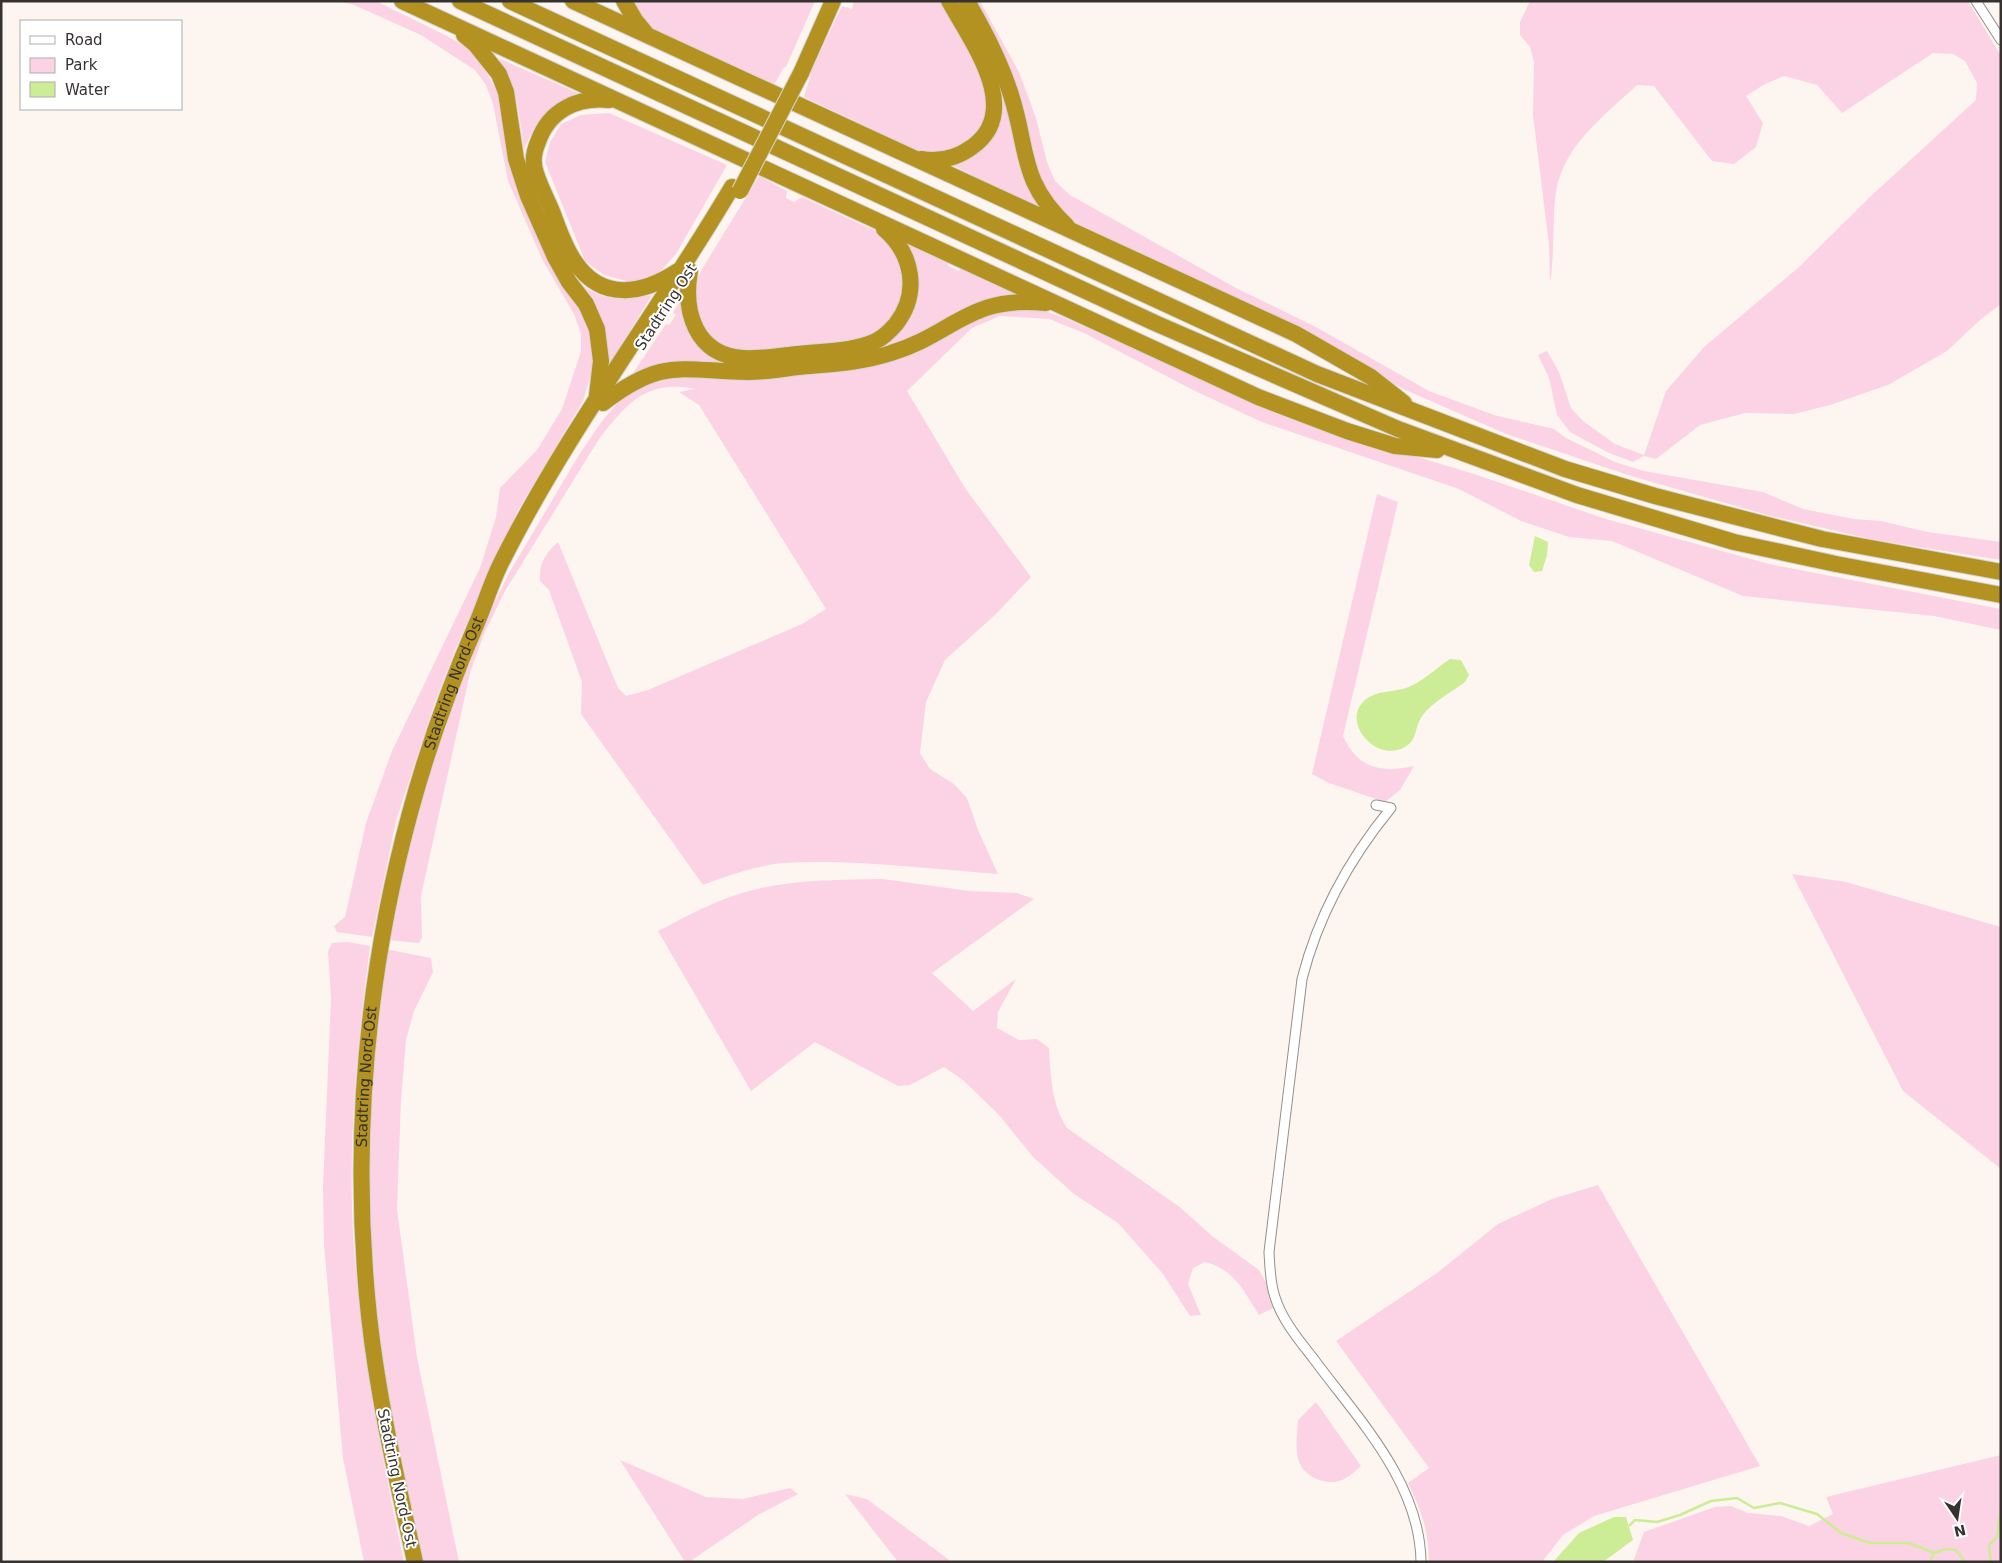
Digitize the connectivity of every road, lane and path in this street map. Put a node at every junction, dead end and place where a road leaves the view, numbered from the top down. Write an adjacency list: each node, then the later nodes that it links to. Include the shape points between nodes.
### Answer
1 (402, 1): 10 (highway)
2 (460, 1): 21 (highway, via 1154,323 1398,429)
3 (510, 1): 20 (highway, via 1317,374)
4 (573, 1): 11 (highway)
5 (624, 1): 11 (highway)
6 (950, 1): 14 (highway, via 992,84 995,102 992,120 982,138 962,154 935,160)
7 (966, 1): 16 (highway, via 1011,94 1036,189)
8 (1976, 1): 12 (street)
9 (831, 2): 17 (highway, Stadtring Ost, bridge, via 736,189)
10 (450, 24): 13 (highway); 19 (highway, via 475,44 499,74 506,92 516,159 528,196 555,257 586,304 597,329 601,361)
11 (650, 37): 14 (highway)
12 (2001, 40)
13 (618, 101): 15 (highway); 17 (highway, via 595,99 563,108 541,131 534,165 566,246 584,273 614,289 646,289)
14 (911, 158): 16 (highway)
15 (875, 221): 17 (highway, via 897,241 904,253 911,279 910,297 889,332 876,341 854,348 761,358 722,354 706,342 691,321); 18 (highway)
16 (1076, 234): 20 (highway, via 1296,334 1371,376)
17 (686, 270): 19 (highway, Stadtring Ost)
18 (1059, 306): 19 (highway, via 1030,302 998,304 963,317 914,345 860,361 750,372 668,369 646,376); 21 (highway, via 1258,397 1347,431 1395,446)
19 (600, 401): 25 (highway, Stadtring Nord-Ost, via 485,604 439,716 399,850 375,974 363,1098 362,1210 369,1318 385,1426)
20 (1417, 414): 22 (highway, via 1565,469 1714,513 1822,539)
21 (1459, 452): 23 (highway, via 1577,495 1734,542)
22 (2001, 572)
23 (2001, 595)
24 (1376, 805): 26 (street, via 1391,808 1340,883 1316,932 1302,979 1269,1252 1272,1287 1284,1316 1389,1462 1408,1497 1418,1529)
25 (415, 1562)
26 (1421, 1562)

